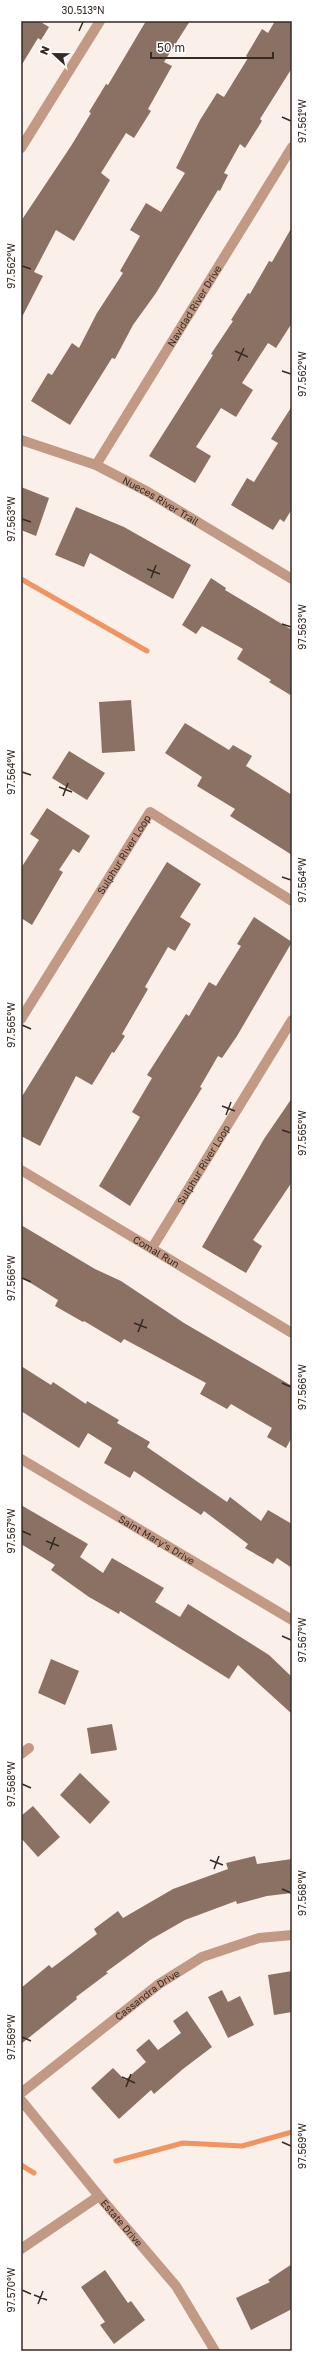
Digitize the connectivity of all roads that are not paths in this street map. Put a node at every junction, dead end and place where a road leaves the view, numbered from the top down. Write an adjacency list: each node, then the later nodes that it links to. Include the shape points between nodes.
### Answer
1 (100, 21): 3 (street)
2 (292, 147): 5 (street, Navidad River Drive)
3 (21, 148)
4 (21, 440): 5 (street, Nueces River Trail)
5 (96, 465): 6 (street, Nueces River Trail, via 168,503)
6 (292, 579)
7 (292, 901): 8 (street, Sulphur River Loop, via 150,812)
8 (21, 1019)
9 (292, 1020): 11 (street, Sulphur River Loop)
10 (21, 1170): 11 (street, Comal Run)
11 (152, 1248): 12 (street, Comal Run)
12 (292, 1333)
13 (21, 1459): 14 (street, Saint Mary's Drive)
14 (292, 1620)
15 (29, 1748): 16 (street)
16 (21, 1754)
17 (292, 1935): 18 (street, Cassandra Drive, via 259,1938 202,1957 159,1984)
18 (21, 2093)
19 (21, 2100): 20 (street, Estate Drive)
20 (99, 2196): 21 (street); 22 (street, Estate Drive, via 176,2286)
21 (21, 2249)
22 (214, 2351)

